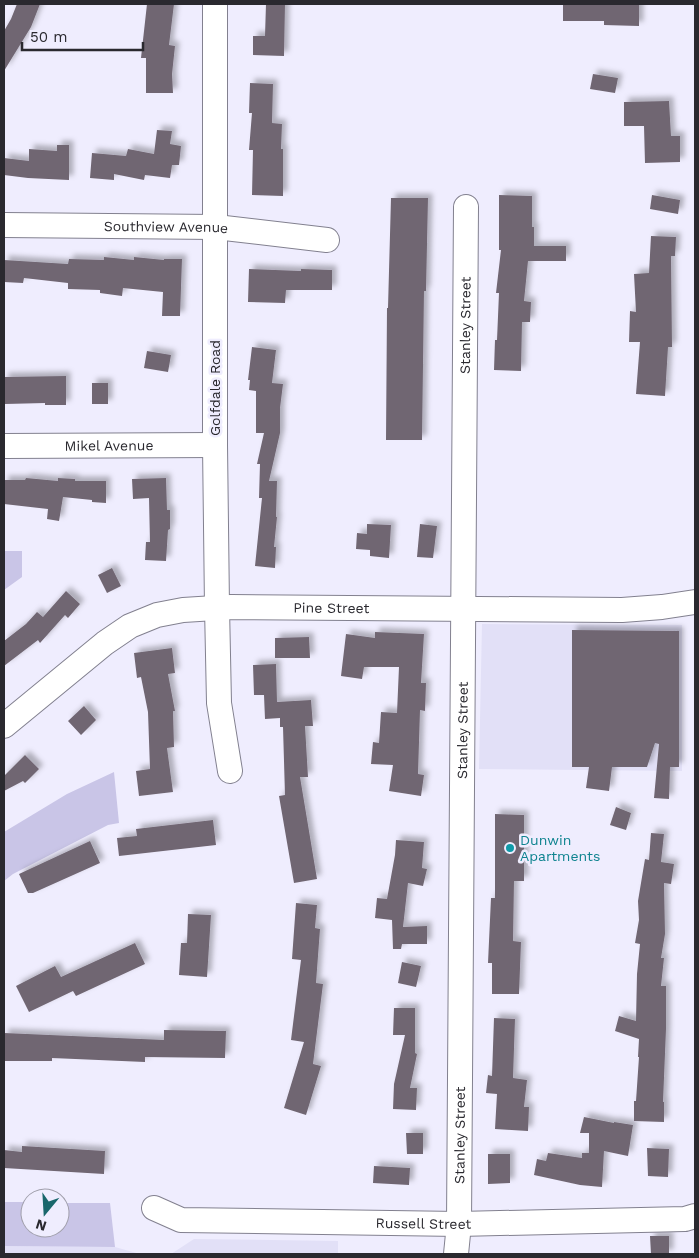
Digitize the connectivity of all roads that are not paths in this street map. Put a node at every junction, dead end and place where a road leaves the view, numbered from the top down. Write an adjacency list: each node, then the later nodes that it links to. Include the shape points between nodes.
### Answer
1 (214, 4): 4 (street, Golfdale Road)
2 (466, 207): 10 (street, Stanley Street)
3 (4, 225): 4 (street, Southview Avenue)
4 (216, 227): 5 (street, Southview Avenue); 6 (street, Golfdale Road)
5 (327, 240)
6 (214, 445): 7 (street, Mikel Avenue); 9 (street, Golfdale Road)
7 (4, 446)
8 (695, 602): 10 (street, Pine Street, via 622,610)
9 (217, 608): 10 (street, Pine Street); 11 (street, Pine Street, via 157,615 130,626); 12 (street, Golfdale Road, via 219,703)
10 (463, 609): 15 (street, Stanley Street)
11 (4, 726)
12 (230, 771)
13 (154, 1208): 15 (street, Russell Street, via 181,1220)
14 (695, 1216): 15 (street, Russell Street, via 685,1219)
15 (459, 1224): 16 (street, Stanley Street)
16 (456, 1254)

